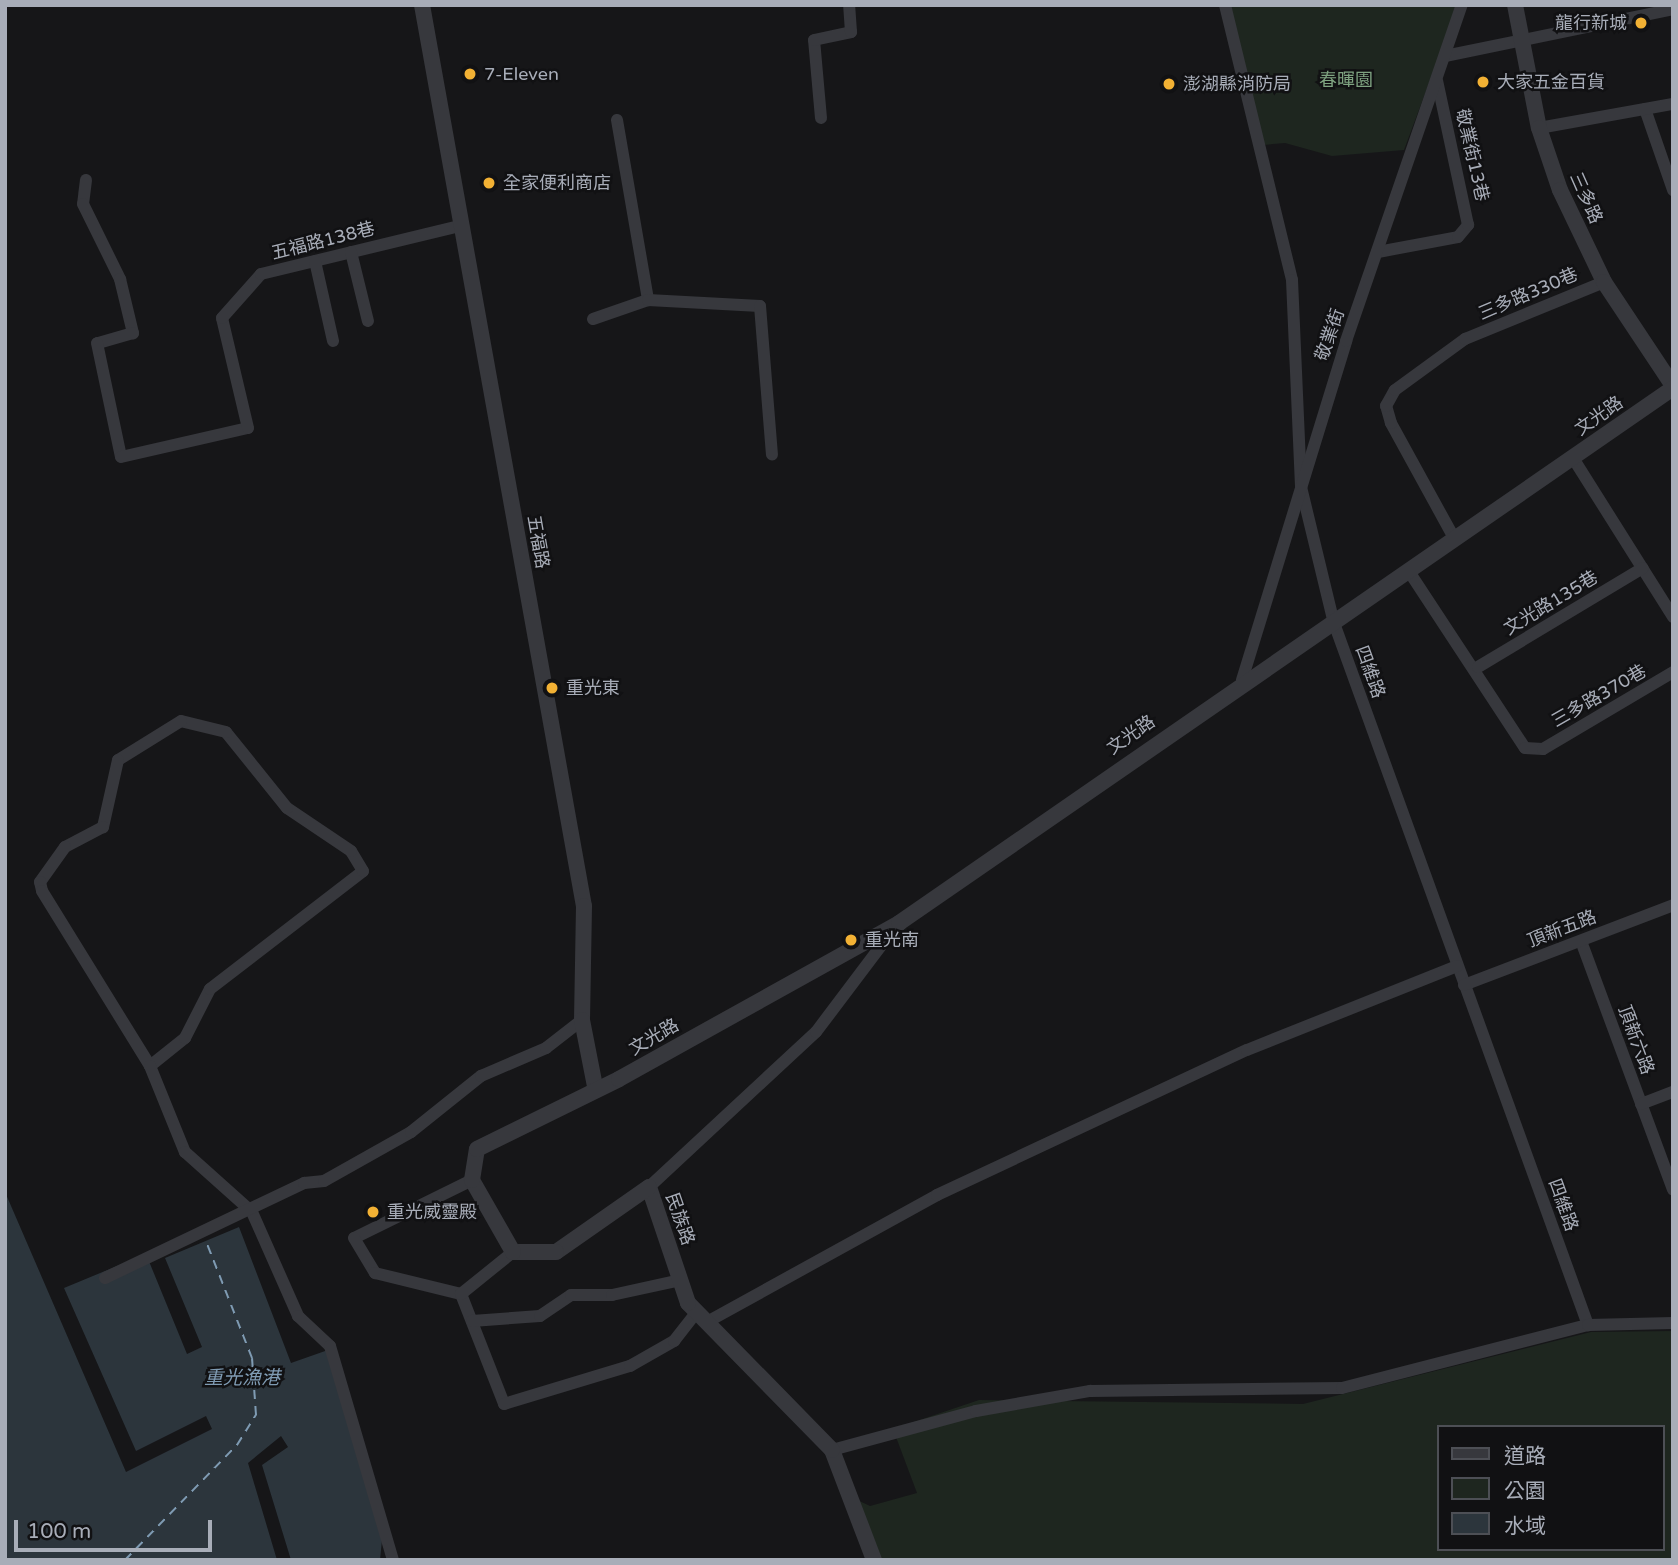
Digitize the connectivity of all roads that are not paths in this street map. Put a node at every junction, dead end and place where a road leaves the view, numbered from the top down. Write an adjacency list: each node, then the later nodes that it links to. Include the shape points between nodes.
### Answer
1 (422, 5): 17 (street, 五福路)
2 (849, 5): 12 (street, via 851,32 814,40)
3 (1225, 5): 29 (street, 四維路, via 1292,279)
4 (1462, 5): 8 (street, 敬業街)
5 (1515, 5): 7 (street, 三多路)
6 (1673, 9): 7 (street)
7 (1520, 38): 8 (street); 14 (street, 三多路)
8 (1445, 56): 9 (street, 敬業街)
9 (1437, 80): 19 (street, 敬業街); 19 (street, 敬業街13巷, via 1468,225 1458,237)
10 (1673, 104): 11 (street)
11 (1645, 108): 14 (street); 16 (street)
12 (821, 118)
13 (617, 120): 22 (street)
14 (1539, 128): 21 (street, 三多路, via 1560,190)
15 (86, 180): 20 (street, 五福路138巷, via 83,204 120,279 134,333 97,343 121,457 248,428 222,318 261,274)
16 (1673, 190)
17 (463, 225): 18 (street, 五福路138巷); 43 (street, 五福路, via 584,906)
18 (351, 252): 20 (street, 五福路138巷); 24 (street)
19 (1378, 252): 29 (street, 敬業街)
20 (315, 261): 25 (street)
21 (1604, 282): 26 (street, 三多路); 30 (street, 三多路330巷, via 1465,339 1395,390 1386,406)
22 (648, 300): 23 (street); 27 (street, via 760,306)
23 (593, 319)
24 (368, 321)
25 (333, 341)
26 (1673, 387): 28 (street, 文光路)
27 (772, 455)
28 (1573, 458): 30 (street, 文光路); 31 (street)
29 (1301, 486): 34 (street, 四維路); 37 (street, 敬業街)
30 (1453, 537): 32 (street, 文光路)
31 (1643, 568): 33 (street); 35 (street, 文光路135巷)
32 (1409, 573): 34 (street, 文光路); 35 (street)
33 (1673, 617)
34 (1334, 623): 37 (street, 文光路); 41 (street, 四維路)
35 (1478, 667): 36 (street, 三多路370巷, via 1525,748 1543,749)
36 (1673, 672)
37 (1242, 680): 39 (street, 文光路)
38 (1673, 905): 40 (street, 頂新五路)
39 (899, 922): 45 (street, 文光路, via 619,1079); 49 (street, 民族路, via 816,1032)
40 (1581, 941): 42 (street, 頂新五路); 47 (street, 頂新六路)
41 (1457, 966): 42 (street, 四維路); 56 (street, via 1247,1051 937,1195)
42 (1464, 985): 59 (street, 四維路)
43 (582, 1020): 45 (street, 五福路); 51 (street, via 546,1048 481,1076 411,1132 324,1181 304,1183)
44 (150, 1066): 44 (street, via 40,882 65,847 103,827 118,760 181,721 226,732 287,808 351,851 363,871 210,989 186,1038); 51 (street, via 185,1153)
45 (595, 1086): 48 (street, 文光路, via 477,1149)
46 (1673, 1092): 47 (street)
47 (1641, 1104): 50 (street, 頂新六路)
48 (472, 1180): 52 (street); 55 (street, via 354,1238 375,1273)
49 (649, 1187): 52 (street, via 556,1252); 54 (street, 民族路)
50 (1673, 1190)
51 (252, 1212): 53 (street); 61 (street, via 298,1316 330,1346)
52 (513, 1252): 55 (street)
53 (105, 1278)
54 (681, 1280): 56 (street, 民族路); 57 (street, via 612,1295 571,1295 540,1316)
55 (461, 1294): 57 (street)
56 (702, 1317): 57 (street, via 674,1341 630,1366 504,1404); 60 (street, 民族路)
57 (472, 1321)
58 (1673, 1324): 59 (street)
59 (1588, 1325): 60 (street, via 1342,1388 1090,1391 976,1411)
60 (832, 1450): 62 (street, 民族路)
61 (393, 1560)
62 (874, 1560)

